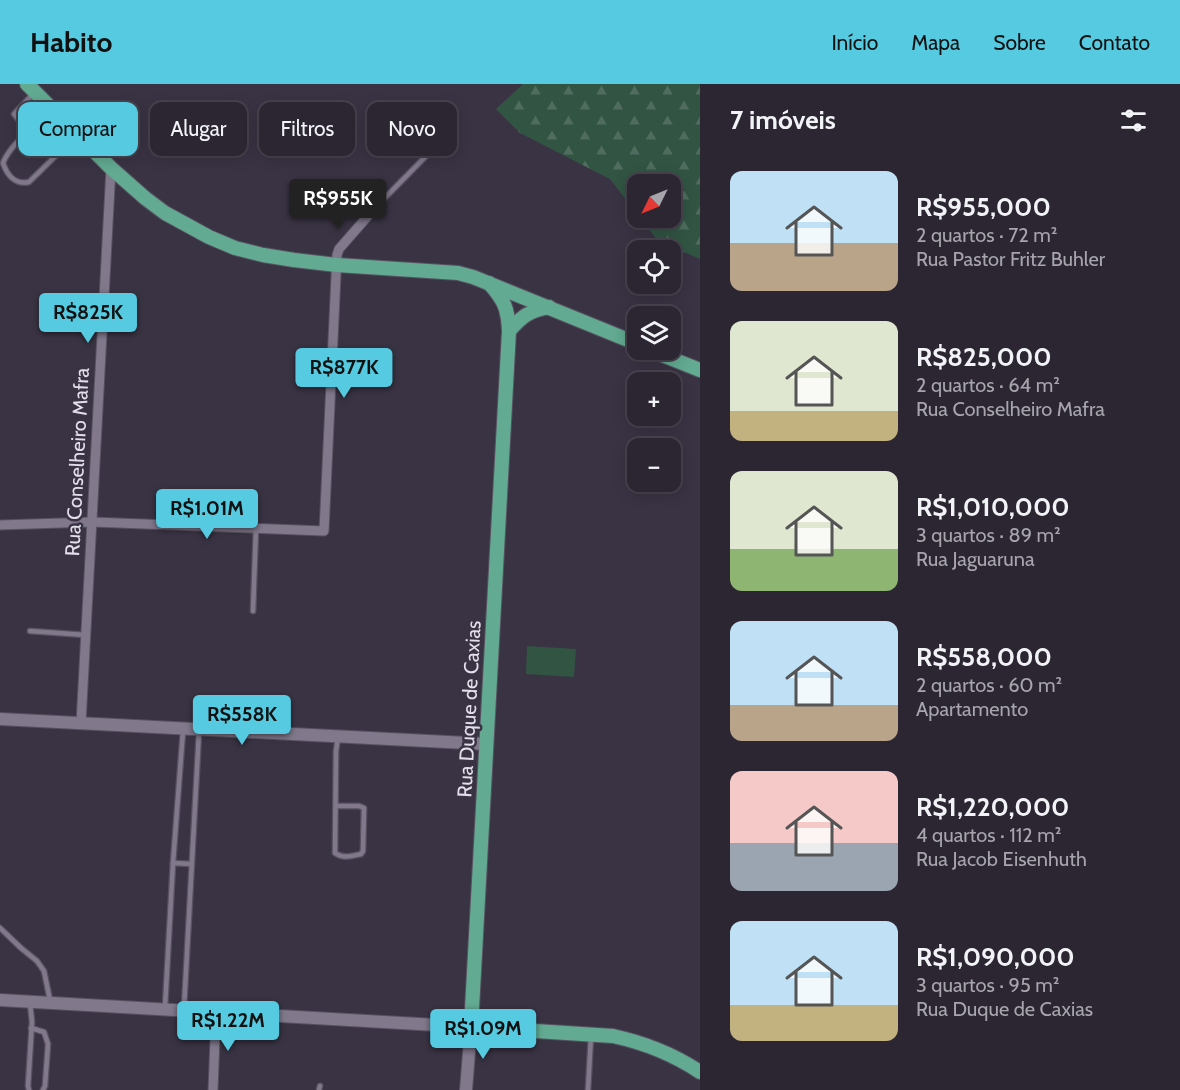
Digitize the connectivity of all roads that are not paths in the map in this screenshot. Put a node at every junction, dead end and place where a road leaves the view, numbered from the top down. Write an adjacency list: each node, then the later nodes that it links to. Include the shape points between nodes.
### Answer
1 (31, 88): 2 (lane); 3 (main road)
2 (22, 102)
3 (44, 102)
4 (18, 142): 5 (lane, via 3,163 16,182 29,182)
5 (56, 156)
6 (99, 156): 8 (main road)
7 (426, 156): 9 (lane)
8 (111, 168): 10 (main road, via 165,213 208,237 263,255); 17 (street, Rua Conselheiro Mafra)
9 (374, 209): 10 (street, via 339,249)
10 (337, 265): 11 (main road, via 458,273); 19 (street, via 324,531)
11 (489, 283): 12 (main road); 13 (main road, Rua Duque de Caxias, via 503,300)
12 (549, 307): 13 (main road, via 529,312); 14 (main road)
13 (509, 331): 28 (main road, Rua Duque de Caxias)
14 (627, 339)
15 (675, 360): 16 (main road)
16 (700, 370)
17 (92, 522): 18 (street); 19 (street); 22 (street, Rua Conselheiro Mafra)
18 (0, 525)
19 (256, 528): 20 (lane)
20 (254, 612)
21 (30, 631): 22 (lane)
22 (86, 635): 24 (street, Rua Conselheiro Mafra)
23 (0, 719): 24 (main road)
24 (81, 723): 25 (main road)
25 (183, 728): 26 (main road); 30 (lane)
26 (199, 729): 27 (main road); 31 (lane)
27 (338, 736): 28 (main road); 29 (lane)
28 (486, 744): 39 (main road, Rua Duque de Caxias)
29 (336, 806): 29 (lane, via 364,808 361,854 344,857 335,853)
30 (172, 863): 31 (lane); 36 (lane)
31 (192, 864): 37 (lane)
32 (0, 928): 35 (lane, via 37,960 44,971)
33 (0, 1000): 34 (main road)
34 (30, 1002): 35 (main road); 40 (lane)
35 (50, 1003): 36 (main road)
36 (165, 1010): 37 (main road)
37 (184, 1011): 38 (main road)
38 (216, 1012): 39 (main road); 45 (street)
39 (471, 1027): 41 (main road); 46 (main road, Rua Duque de Caxias)
40 (32, 1028): 43 (lane); 44 (lane, via 44,1032 48,1044)
41 (591, 1034): 42 (main road, via 651,1046); 47 (lane)
42 (700, 1072)
43 (29, 1090)
44 (43, 1090)
45 (213, 1090)
46 (466, 1090)
47 (588, 1090)

